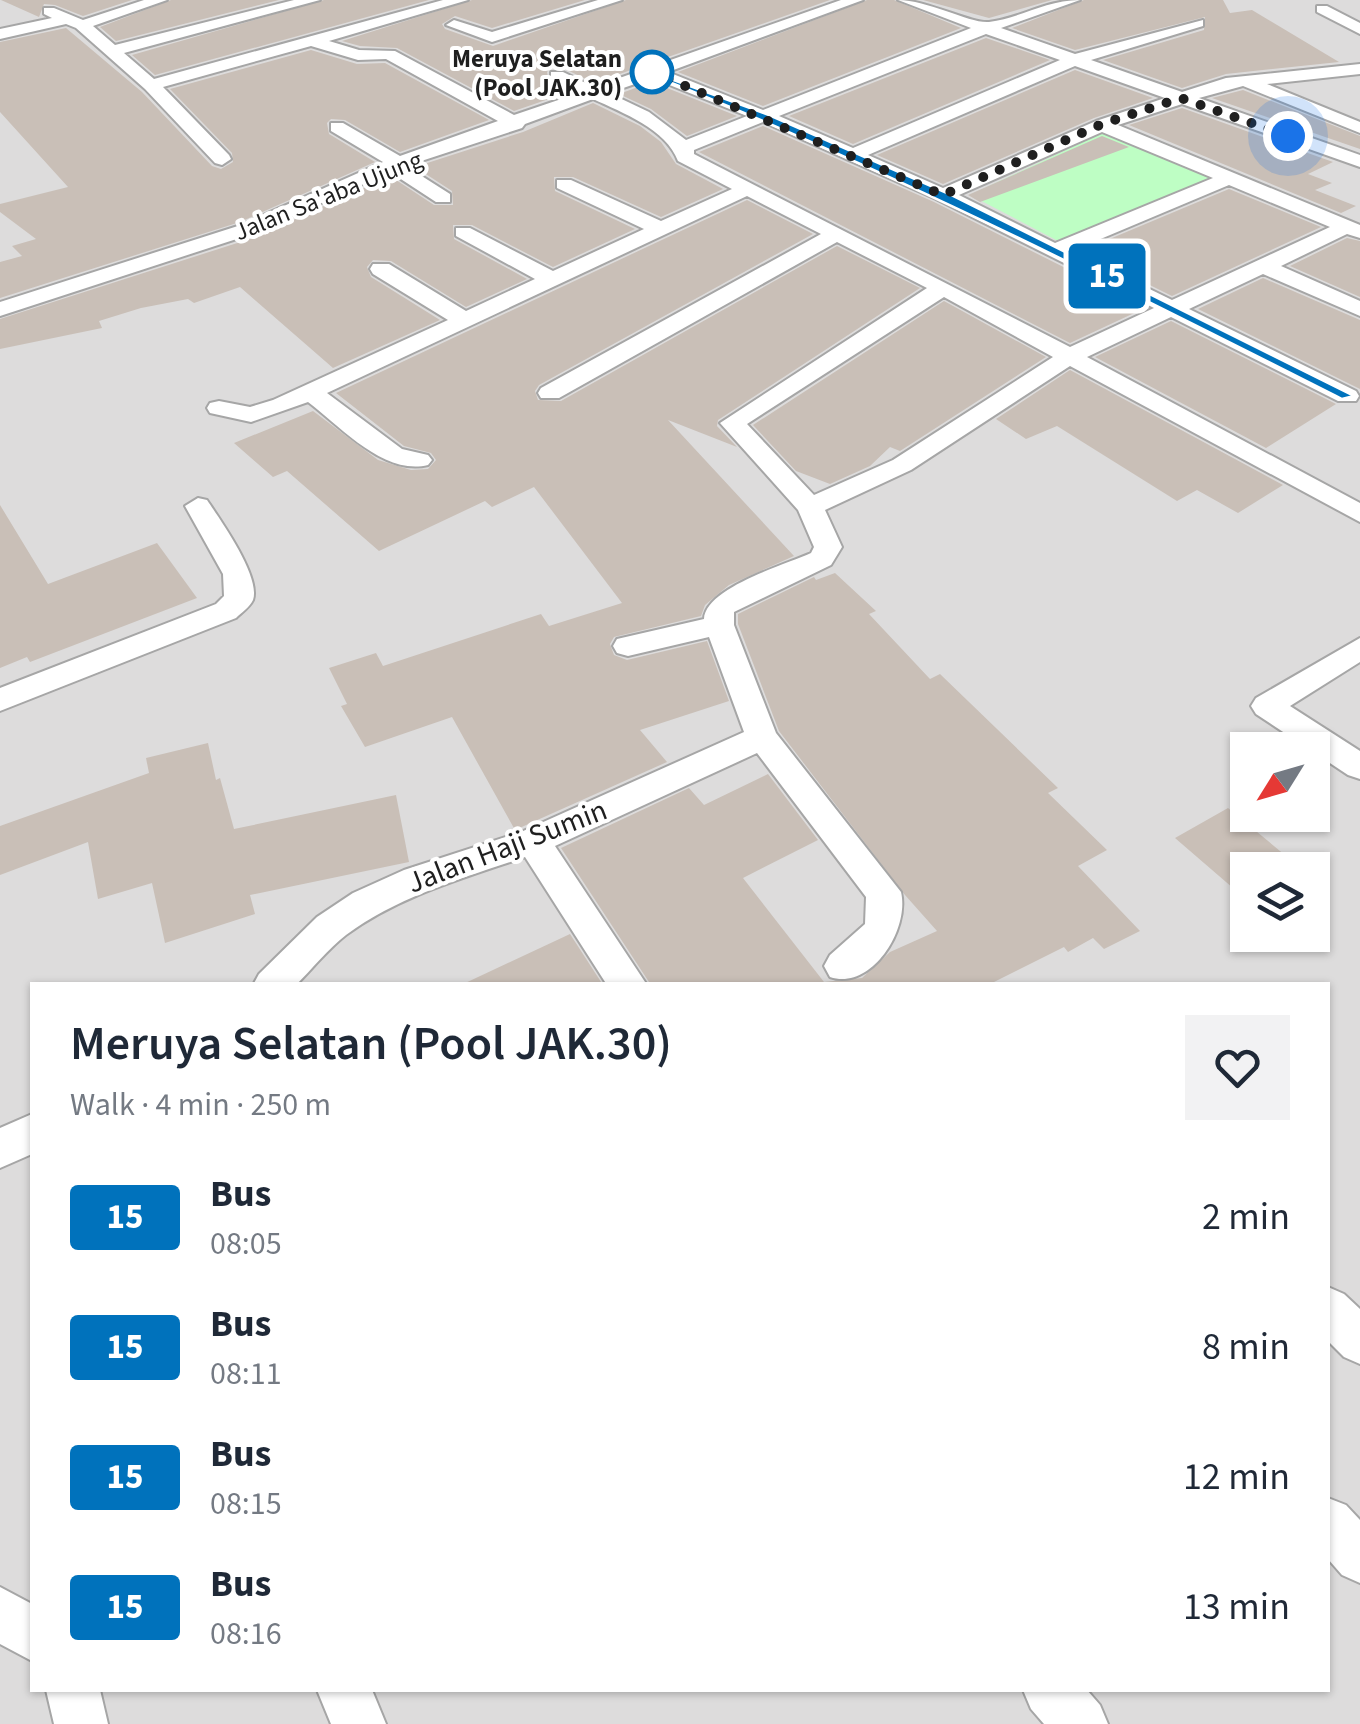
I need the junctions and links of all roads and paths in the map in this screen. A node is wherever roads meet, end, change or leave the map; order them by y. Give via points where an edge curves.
1 (159, 0) edge
2 (312, 0) edge
3 (460, 0) edge
4 (578, 0) edge
5 (614, 0) edge
6 (855, 0) edge
7 (906, 0) edge
8 (1072, 0) edge
9 (595, 6) junction
10 (1322, 10) dead end
11 (49, 11) dead end
12 (74, 22) junction
13 (1198, 23) dead end
14 (454, 25) dead end
15 (989, 27) junction
16 (1360, 28) edge
17 (0, 34) edge
18 (171, 36) junction
19 (315, 42) junction
20 (112, 51) junction
21 (1074, 60) junction
22 (226, 66) junction
23 (1360, 69) edge
24 (652, 72) junction
25 (557, 76) dead end
26 (1244, 80) junction
27 (151, 85) junction
28 (597, 93) junction
29 (1181, 98) junction
30 (766, 117) junction
31 (516, 124) junction
32 (1102, 124) junction
33 (337, 126) dead end
34 (1360, 128) edge
35 (684, 147) junction
36 (854, 154) junction
37 (222, 159) dead end
38 (1360, 161) edge
39 (395, 164) junction
40 (1229, 178) junction
41 (564, 184) dead end
42 (747, 189) junction
43 (943, 195) junction
44 (443, 198) dead end
45 (661, 229) junction
46 (1353, 230) edge
47 (463, 232) dead end
48 (836, 234) junction
49 (1056, 250) junction
50 (1264, 266) junction
51 (381, 269) dead end
52 (552, 280) junction
53 (942, 288) junction
54 (0, 309) edge
55 (1174, 309) junction
56 (1360, 309) edge
57 (464, 320) junction
58 (1068, 357) junction
59 (308, 391) junction
60 (550, 393) dead end
61 (1347, 396) dead end
62 (219, 408) dead end
63 (419, 460) dead end
64 (198, 506) dead end
65 (810, 507) junction
66 (1360, 514) edge
67 (718, 626) junction
68 (628, 646) dead end
69 (1360, 648) edge
70 (0, 700) edge
71 (762, 737) junction
72 (1360, 767) edge
73 (533, 841) junction
74 (843, 966) dead end
75 (275, 982) edge
76 (626, 982) edge
77 (30, 1134) edge
78 (0, 1149) edge
79 (1330, 1312) edge
80 (1360, 1342) edge
81 (1330, 1525) edge
82 (1360, 1557) edge
83 (0, 1613) edge
84 (30, 1635) edge
85 (73, 1692) edge
86 (1052, 1692) edge
87 (81, 1724) edge
88 (1082, 1724) edge

1 - 12 street
2 - 18 street
3 - 19 street
4 - 9 street
5 - 9 street
6 - 24 street, Jalan Sa'aba Ujung
7 - 15 street
8 - 15 street
9 - 14 street via 492,37
10 - 16 street
11 - 12 street
12 - 17 street
12 - 20 street
13 - 21 street
15 - 21 street
15 - 30 street
18 - 20 street
18 - 22 street
19 - 22 street
19 - 31 street via 358,55 388,54
20 - 27 street
21 - 29 street
21 - 36 street
22 - 27 street
23 - 26 street
24 - 28 street, Jalan Sa'aba Ujung
24 - 30 street
25 - 28 street
26 - 29 street
26 - 34 street
27 - 37 street
28 - 31 street, Jalan Sa'aba Ujung
28 - 35 street
29 - 32 street
29 - 38 street
30 - 35 street
30 - 36 street
31 - 39 street, Jalan Sa'aba Ujung
32 - 40 street
32 - 43 street
33 - 39 street
35 - 42 street via 685,157
36 - 43 street
39 - 44 street
39 - 54 street, Jalan Sa'aba Ujung via 248,229
40 - 46 street
40 - 49 street
41 - 45 street
42 - 45 street
42 - 48 street
43 - 49 street
45 - 52 street
46 - 50 street
47 - 52 street
48 - 53 street
48 - 60 street
49 - 55 street
50 - 55 street
50 - 56 street
51 - 57 street
52 - 57 street
53 - 58 street
53 - 65 street via 732,423
55 - 58 street
55 - 61 street
57 - 59 street
58 - 65 street via 902,466
58 - 66 street
59 - 62 street via 263,413
59 - 63 street via 394,455
64 - 70 street via 237,574 239,599 226,611
65 - 67 street via 826,553 732,598 719,609
67 - 68 street
67 - 71 street
69 - 72 street via 1267,706
71 - 73 street, Jalan Haji Sumin
71 - 74 street via 883,892 888,920 882,932
73 - 75 street, Jalan Haji Sumin via 366,903 330,926
73 - 76 street
77 - 78 street
79 - 80 street
81 - 82 street
83 - 84 street
85 - 87 street
86 - 88 street

